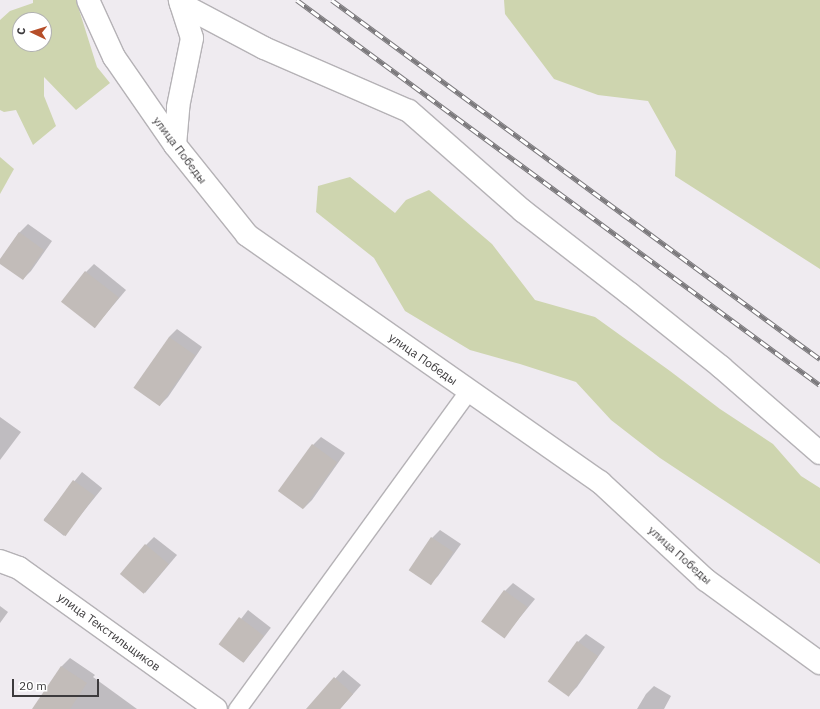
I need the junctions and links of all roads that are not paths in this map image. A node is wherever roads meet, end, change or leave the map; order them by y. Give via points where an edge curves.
1 (88, 0) edge
2 (180, 2) edge
3 (175, 145) junction
4 (468, 391) junction
5 (820, 453) edge
6 (0, 561) edge
7 (820, 663) edge
8 (216, 709) edge
9 (237, 709) edge

1 - 3 street, улица Победы via 114,57
2 - 3 street via 192,38 178,107
2 - 5 street via 264,48 409,111 523,211 721,367
3 - 4 street, улица Победы via 247,235
4 - 7 street, улица Победы via 600,482 706,580
4 - 9 lane
6 - 8 street, улица Текстильщиков via 19,568

